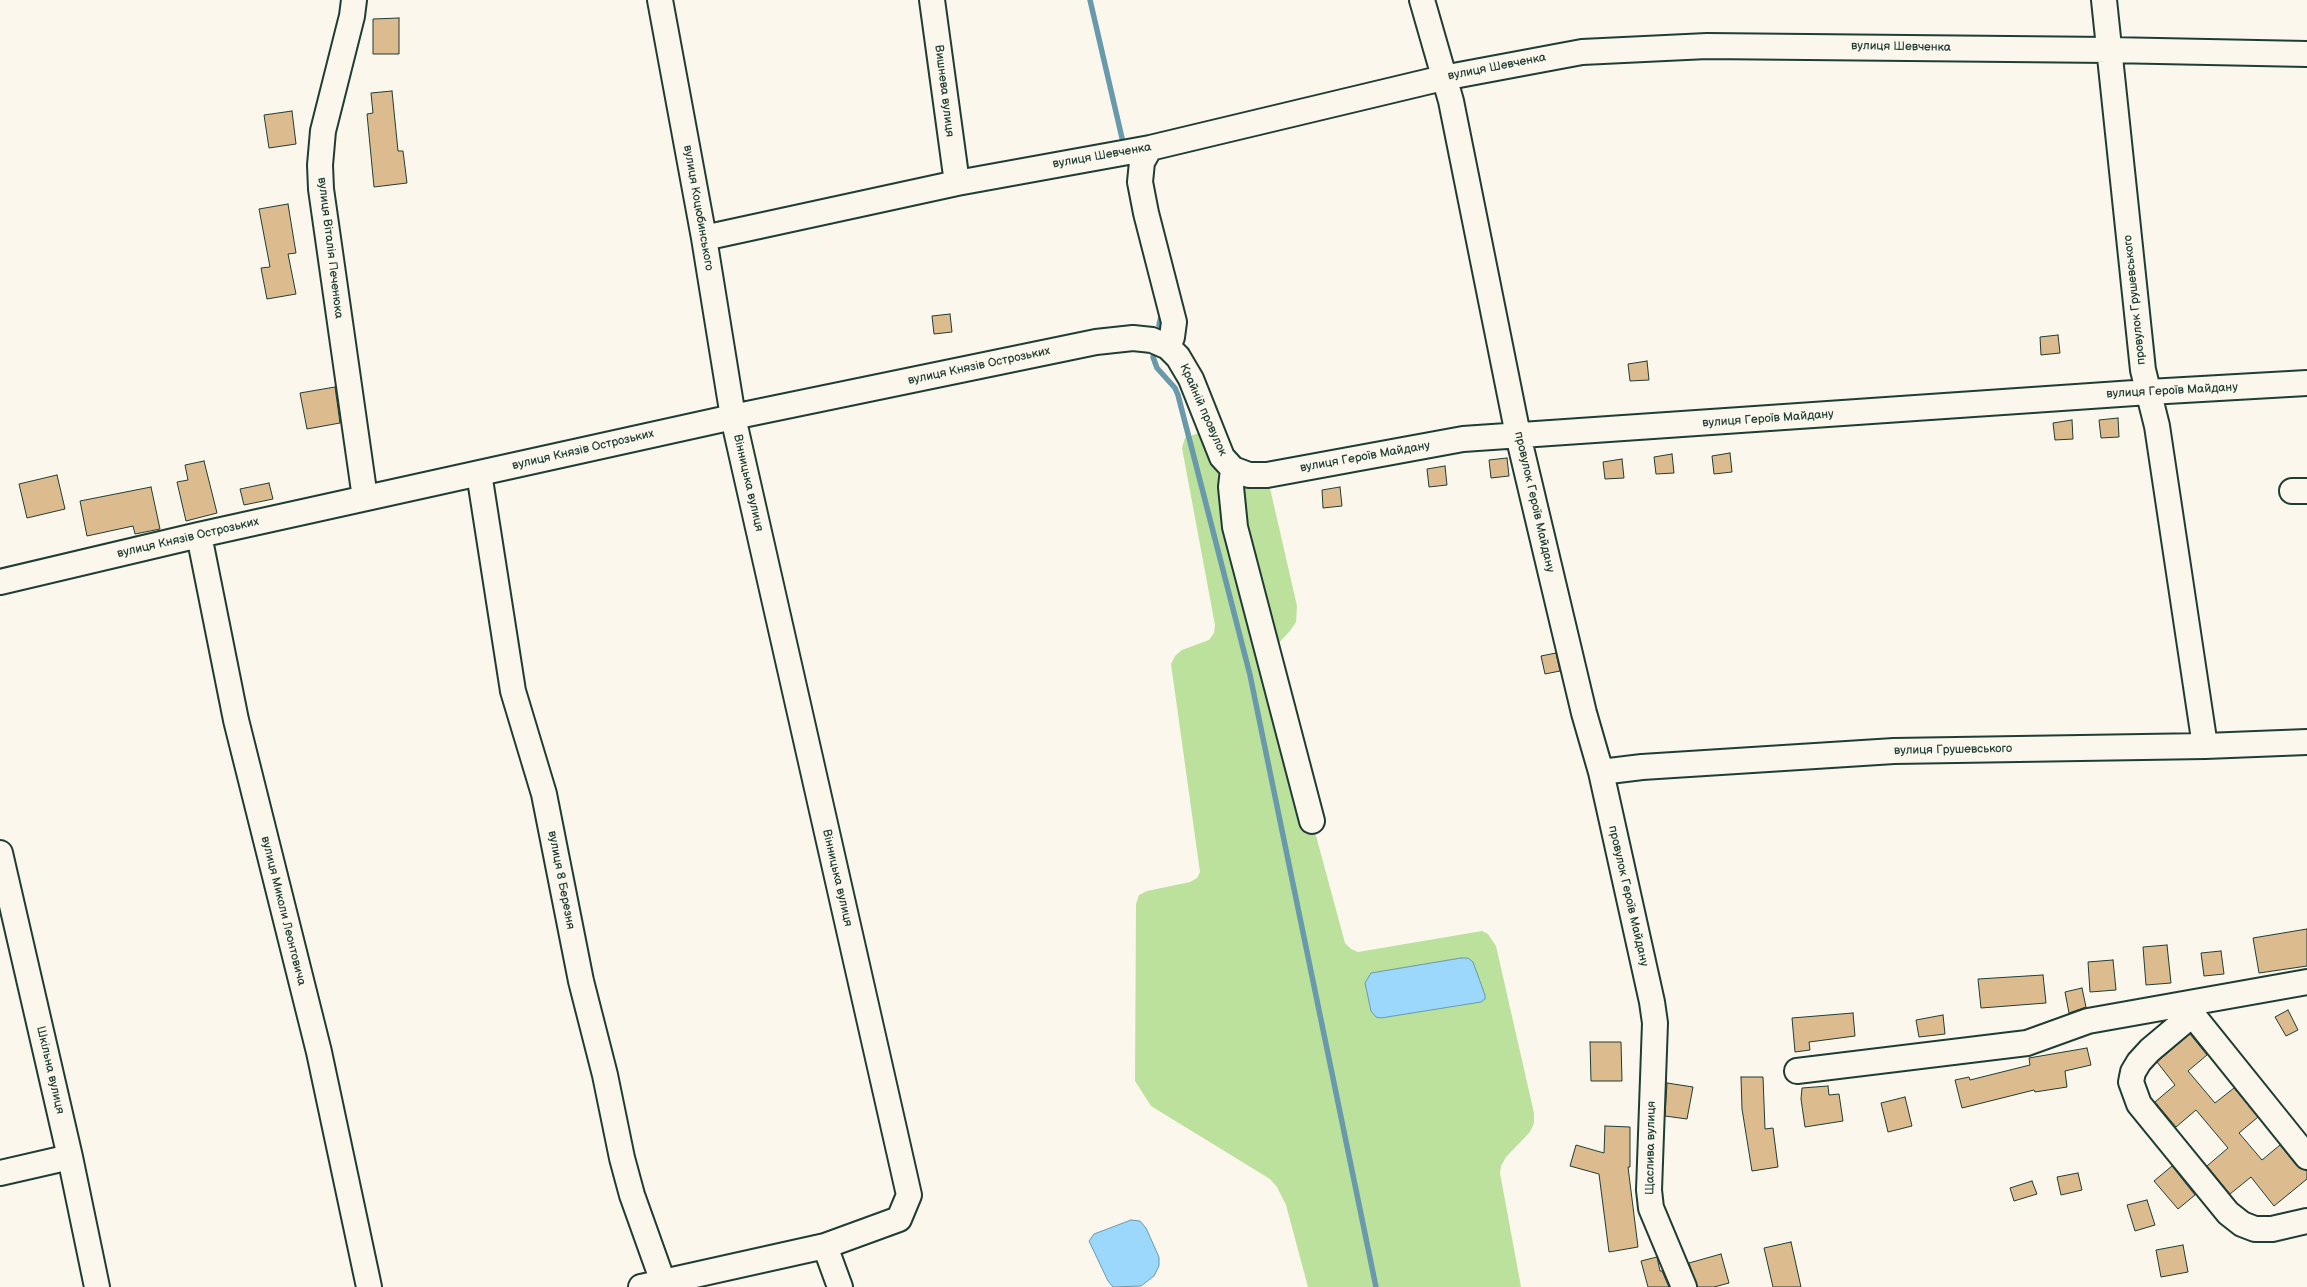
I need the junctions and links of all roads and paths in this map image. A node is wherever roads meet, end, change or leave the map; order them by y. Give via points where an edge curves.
1 (354, 0) edge
2 (660, 0) edge
3 (932, 0) edge
4 (1422, 0) edge
5 (2104, 0) edge
6 (2109, 50) junction
7 (2307, 54) edge
8 (1443, 78) junction
9 (1150, 148) junction
10 (957, 183) junction
11 (704, 238) junction
12 (1168, 347) junction
13 (2307, 383) edge
14 (2149, 392) junction
15 (733, 417) junction
16 (1518, 435) junction
17 (1233, 468) junction
18 (479, 473) junction
19 (365, 498) junction
20 (199, 534) junction
21 (0, 582) edge
22 (2307, 742) edge
23 (2205, 746) junction
24 (1600, 772) junction
25 (1312, 821) dead end
26 (0, 853) edge
27 (2307, 982) edge
28 (1652, 1002) joint
29 (1797, 1071) dead end
30 (70, 1157) junction
31 (2307, 1157) edge
32 (0, 1172) edge
33 (2307, 1221) edge
34 (825, 1246) junction
35 (652, 1284) edge
36 (97, 1287) edge
37 (369, 1287) edge
38 (840, 1287) edge
39 (1684, 1287) edge

1 - 19 street, вулиця Віталія Печенюка via 323,131 320,165
2 - 11 street, вулиця Коцюбинського
3 - 10 street, Вишнева вулиця
4 - 8 street, провулок Героїв Майдану
5 - 6 street, провулок Грушевського
6 - 7 street, вулиця Шевченка
6 - 8 street, вулиця Шевченка via 1642,48 1582,52
6 - 14 street, провулок Грушевського via 2143,370
8 - 9 street, вулиця Шевченка
8 - 16 street, провулок Героїв Майдану via 1451,101
9 - 10 street, вулиця Шевченка
9 - 12 street via 1142,162 1140,182 1174,322
10 - 11 street, вулиця Шевченка
11 - 15 street, вулиця Коцюбинського
12 - 15 street, вулиця Князів Острозьких via 1144,338 1109,340
12 - 17 street, Крайній провулок via 1186,367 1213,439
13 - 14 street, вулиця Героїв Майдану
14 - 16 street, вулиця Героїв Майдану
14 - 23 street, провулок Грушевського via 2157,426
15 - 18 street, вулиця Князів Острозьких
15 - 34 street, Вінницька вулиця via 909,1195 899,1219
16 - 17 street, вулиця Героїв Майдану via 1463,440 1267,475 1249,475
16 - 24 street, провулок Героїв Майдану
17 - 25 street, Крайній провулок via 1231,488 1235,527
18 - 19 street, вулиця Князів Острозьких
18 - 35 street, вулиця 8 Березня via 513,692 544,794 581,981
19 - 20 street, вулиця Князів Острозьких
20 - 21 street, вулиця Князів Острозьких
20 - 37 street, вулиця Миколи Леонтовича via 236,720 319,1052
22 - 23 street, вулиця Грушевського
23 - 24 street, вулиця Грушевського via 1894,751
24 - 28 street, провулок Героїв Майдану
26 - 30 street, Шкільна вулиця
27 - 29 street via 2088,1021 2027,1043
28 - 39 street, Щаслива вулиця via 1655,1023 1650,1199
30 - 32 street
30 - 36 street, Шкільна вулиця
31 - 33 street via 2192,1017 2150,1050 2133,1072 2132,1082 2139,1104 2228,1213 2255,1229
34 - 35 street, Вінницька вулиця
34 - 38 street

